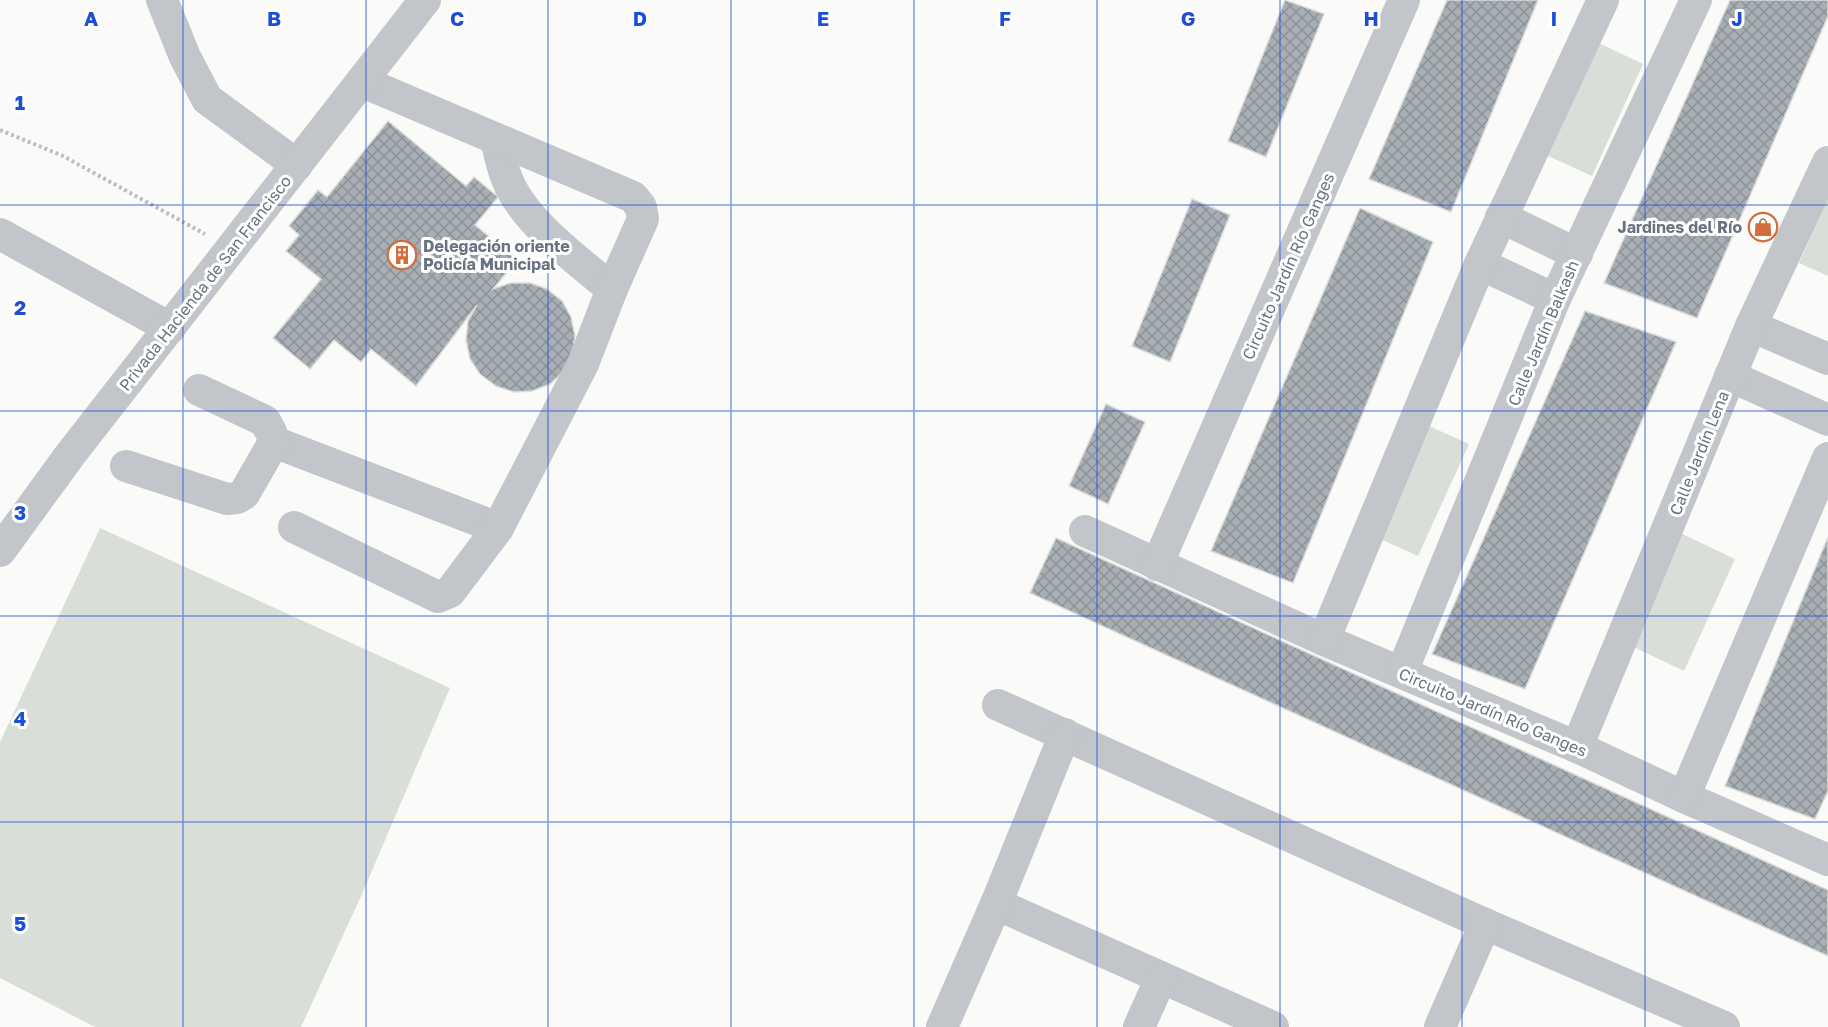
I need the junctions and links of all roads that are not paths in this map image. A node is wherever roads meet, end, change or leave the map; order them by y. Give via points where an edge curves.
1 (162, 0) edge
2 (1404, 0) edge
3 (1604, 0) edge
4 (1696, 0) edge
5 (410, 6) edge
6 (363, 82) junction
7 (496, 139) junction
8 (1828, 162) edge
9 (297, 165) junction
10 (1501, 218) junction
11 (0, 234) edge
12 (1577, 254) junction
13 (1480, 264) junction
14 (612, 289) junction
15 (1555, 299) junction
16 (1751, 326) junction
17 (170, 328) junction
18 (1828, 359) edge
19 (1730, 376) junction
20 (199, 390) dead end
21 (1828, 420) edge
22 (274, 442) junction
23 (1828, 458) edge
24 (126, 466) dead end
25 (294, 527) dead end
26 (498, 528) junction
27 (1085, 531) dead end
28 (0, 551) edge
29 (1157, 565) junction
30 (1324, 640) junction
31 (1402, 672) junction
32 (998, 705) dead end
33 (1065, 734) junction
34 (1577, 747) junction
35 (1684, 797) junction
36 (1828, 860) edge
37 (996, 904) junction
38 (1485, 924) junction
39 (1161, 978) junction
40 (1238, 1019) edge
41 (942, 1027) edge
42 (1139, 1027) edge
43 (1273, 1027) edge
44 (1440, 1027) edge
45 (1724, 1027) edge

1 - 9 street via 207,99
2 - 29 street, Circuito Jardín Río Ganges
3 - 10 street
4 - 12 street, Calle Jardín Balkash
5 - 6 street, Privada Hacienda de San Francisco
6 - 7 street
6 - 9 street, Privada Hacienda de San Francisco
7 - 14 street via 507,181 520,203 553,240
7 - 14 street via 633,197 643,219
8 - 16 street, Calle Jardín Lena
9 - 17 street, Privada Hacienda de San Francisco
10 - 12 street
10 - 13 street
11 - 17 street
12 - 15 street, Calle Jardín Balkash
13 - 15 street
13 - 30 street
14 - 26 street via 583,364
15 - 31 street, Calle Jardín Balkash
16 - 18 street
16 - 19 street, Calle Jardín Lena
17 - 28 street, Privada Hacienda de San Francisco
19 - 21 street
19 - 34 street, Calle Jardín Lena
20 - 22 street via 265,421
22 - 24 street via 244,494 237,498 227,499
22 - 26 street
23 - 35 street
25 - 26 street via 438,597 450,592
27 - 29 street, Circuito Jardín Río Ganges
29 - 30 street, Circuito Jardín Río Ganges
30 - 31 street, Circuito Jardín Río Ganges
31 - 34 street, Circuito Jardín Río Ganges
32 - 33 street
33 - 37 street
33 - 38 street
34 - 35 street, Circuito Jardín Río Ganges
35 - 36 street, Circuito Jardín Río Ganges
37 - 39 street
37 - 41 street
38 - 44 street
38 - 45 street
39 - 40 street
39 - 42 street
40 - 43 street

